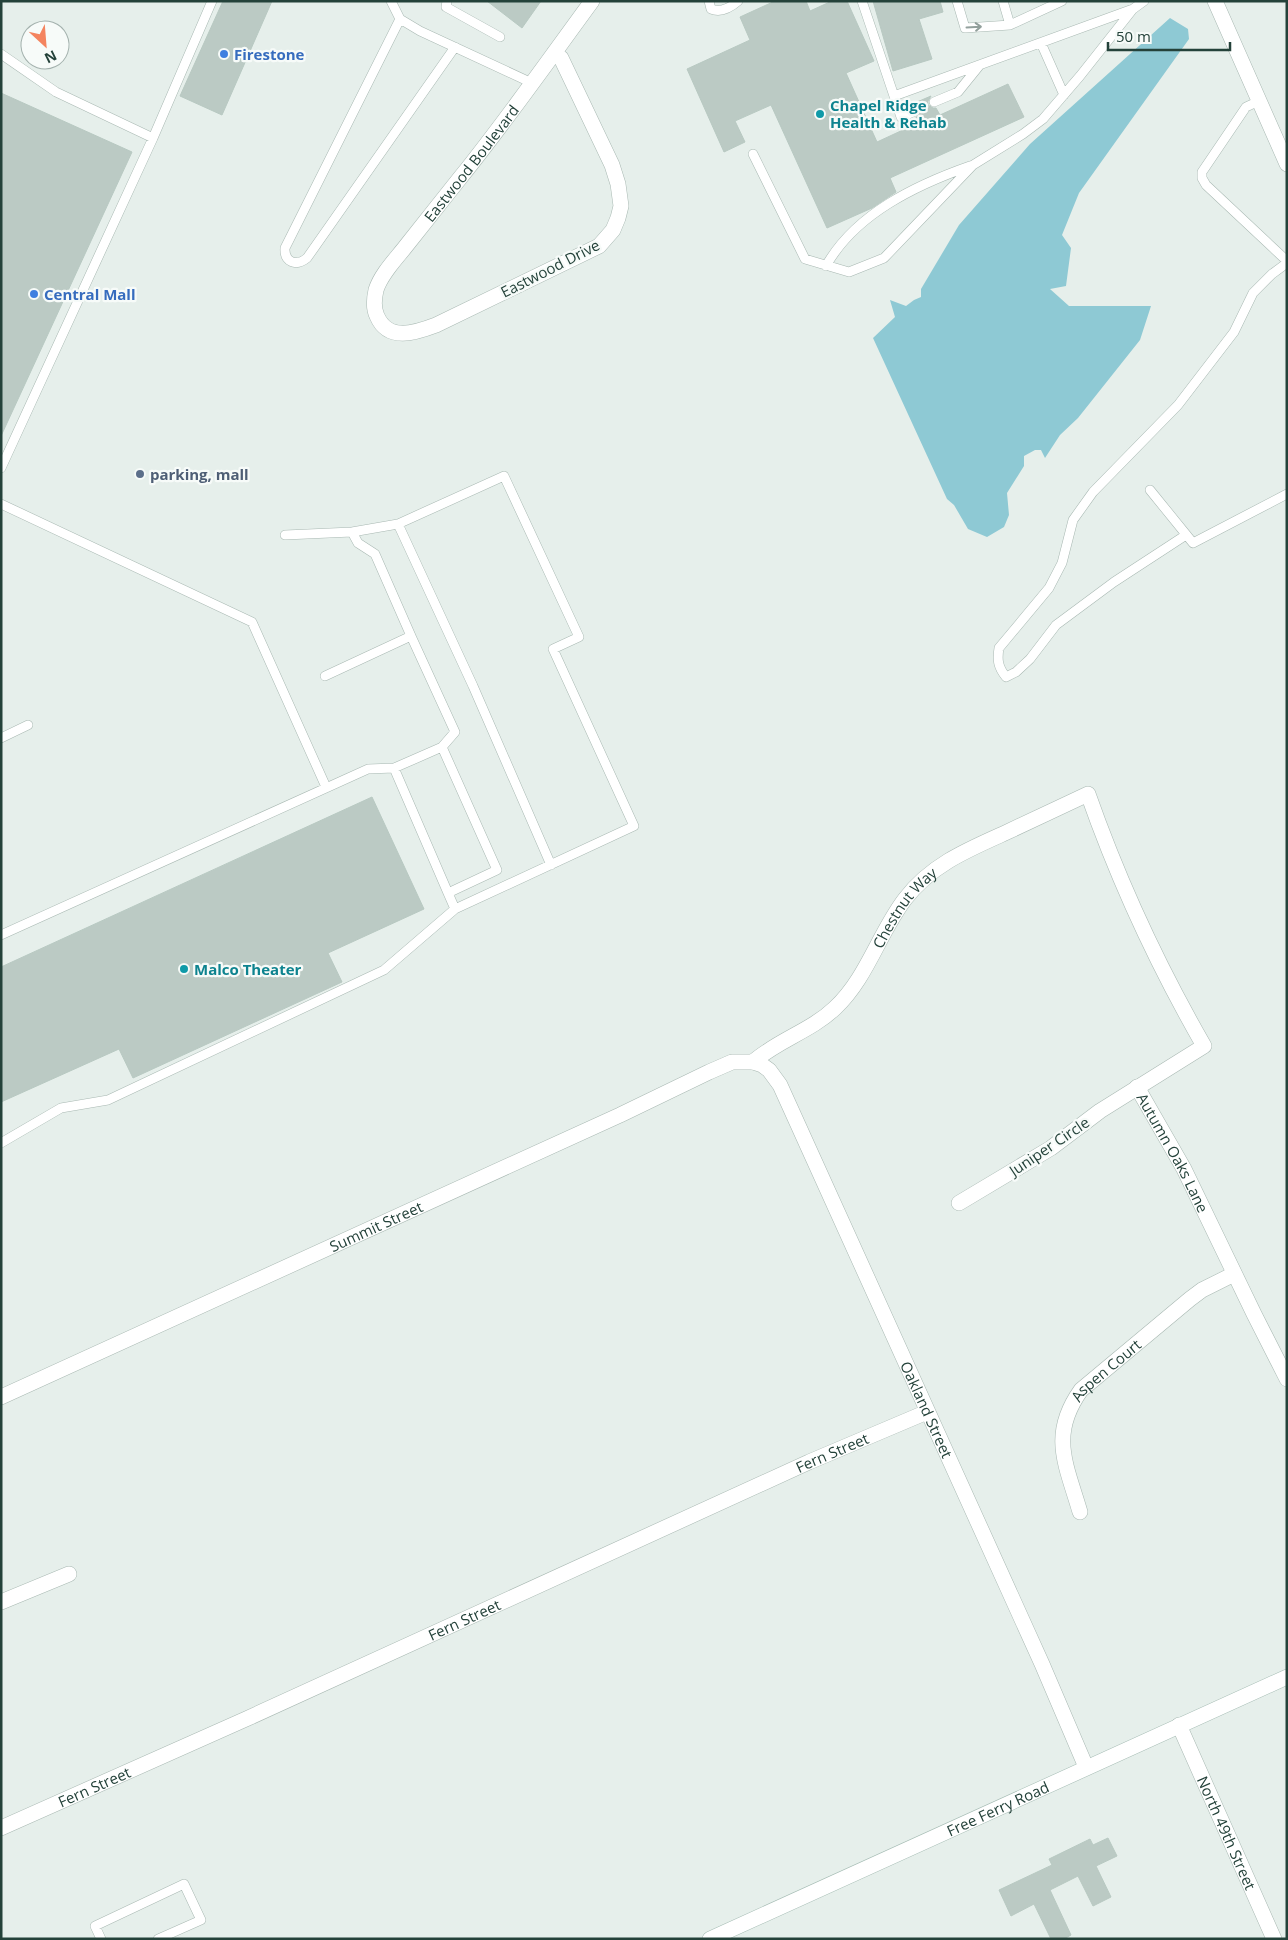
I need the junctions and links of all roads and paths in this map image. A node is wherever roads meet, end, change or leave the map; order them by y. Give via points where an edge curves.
1 (212, 1) edge
2 (392, 1) edge
3 (447, 1) edge
4 (592, 1) edge
5 (709, 1) edge
6 (738, 1) edge
7 (862, 1) edge
8 (957, 1) edge
9 (1003, 1) edge
10 (1062, 1) edge
11 (1144, 1) edge
12 (1215, 1) edge
13 (1133, 10) junction
14 (400, 19) junction
15 (1010, 25) junction
16 (500, 37) dead end
17 (1041, 43) junction
18 (455, 47) junction
19 (554, 53) junction
20 (1, 54) edge
21 (980, 65) junction
22 (532, 82) junction
23 (1064, 95) junction
24 (894, 96) junction
25 (1259, 101) junction
26 (934, 102) dead end
27 (913, 112) dead end
28 (152, 138) junction
29 (753, 154) dead end
30 (1287, 164) edge
31 (973, 165) junction
32 (1287, 262) edge
33 (826, 266) junction
34 (386, 329) joint
35 (1, 468) edge
36 (1150, 490) dead end
37 (1287, 494) edge
38 (1, 504) edge
39 (398, 524) junction
40 (352, 532) junction
41 (285, 535) dead end
42 (1186, 535) junction
43 (411, 636) junction
44 (325, 676) dead end
45 (28, 726) dead end
46 (1, 738) edge
47 (442, 748) junction
48 (394, 768) junction
49 (326, 787) junction
50 (1088, 794) joint
51 (551, 864) junction
52 (448, 893) junction
53 (455, 909) junction
54 (1, 935) edge
55 (753, 1062) junction
56 (1137, 1086) junction
57 (1, 1143) edge
58 (959, 1203) dead end
59 (1234, 1274) junction
60 (1287, 1379) edge
61 (1, 1397) edge
62 (927, 1412) junction
63 (1080, 1512) dead end
64 (69, 1574) dead end
65 (1, 1602) edge
66 (1287, 1676) edge
67 (1179, 1725) junction
68 (1086, 1767) junction
69 (1, 1828) edge
70 (100, 1939) edge
71 (158, 1939) edge
72 (710, 1939) edge
73 (1274, 1939) edge

1 - 28 lane
2 - 14 lane
3 - 16 lane via 446,7
4 - 19 street, Eastwood Boulevard
5 - 6 lane via 711,9 717,11 730,8
7 - 24 lane
8 -> 15 lane via 965,28
9 - 15 lane
10 - 15 lane
11 - 13 lane
12 - 25 street
13 - 17 lane
13 - 23 lane
14 - 18 lane
14 - 18 lane via 285,248 289,261 302,262 307,258
17 - 21 lane
17 - 23 lane
18 - 22 lane
19 - 22 street, Eastwood Boulevard
19 - 34 street, Eastwood Drive via 561,58 612,165 621,206 613,230 599,246 436,325 403,334
20 - 28 lane via 56,92
21 - 24 lane
21 - 26 lane via 958,92
22 - 34 street, Eastwood Boulevard via 380,282 374,305 379,321
23 - 31 lane via 1043,119
24 - 27 lane via 901,117
25 - 30 street
25 - 32 lane via 1246,108 1202,172 1202,178
28 - 35 lane
29 - 33 lane via 805,259
31 - 33 lane via 938,178 883,207 835,251
31 - 33 lane via 884,258 849,272
32 - 42 lane via 1253,293 1234,332 1178,405 1088,499 1073,520 1062,563 1049,588 999,648 997,660 1000,670 1006,677 1016,672 1056,625
36 - 42 lane
37 - 42 lane via 1193,543
38 - 49 lane via 252,622
39 - 40 lane
39 - 51 lane
39 - 51 lane via 504,476 580,637 553,649 634,826
40 - 41 lane
40 - 43 lane via 358,543 375,554
43 - 44 lane
43 - 47 lane via 455,732
45 - 46 lane
47 - 48 lane
47 - 52 lane via 497,870
48 - 49 lane via 368,769
48 - 52 lane
49 - 54 lane
50 - 55 street, Chestnut Way via 954,856 932,870 904,900 852,988 836,1007 818,1023 766,1051
50 - 56 street, Autumn Oaks Lane via 1112,860 1148,941 1204,1046
51 - 53 lane
52 - 53 lane
53 - 57 lane via 384,970 108,1100 61,1108
55 - 61 street, Summit Street via 732,1062 708,1072
55 - 62 street, Oakland Street via 769,1070 780,1085
56 - 58 street, Juniper Circle via 1051,1148
56 - 59 street, Autumn Oaks Lane via 1184,1169
59 - 60 street, Autumn Oaks Lane
59 - 63 street, Aspen Court via 1190,1299 1081,1390 1071,1405 1064,1421 1062,1439
62 - 68 street, Oakland Street
62 - 69 street, Fern Street via 809,1462
64 - 65 street
66 - 67 street, Free Ferry Road
67 - 68 street, Free Ferry Road
67 - 73 street, North 49th Street
68 - 72 street, Free Ferry Road
70 - 71 lane via 95,1926 184,1884 201,1920

